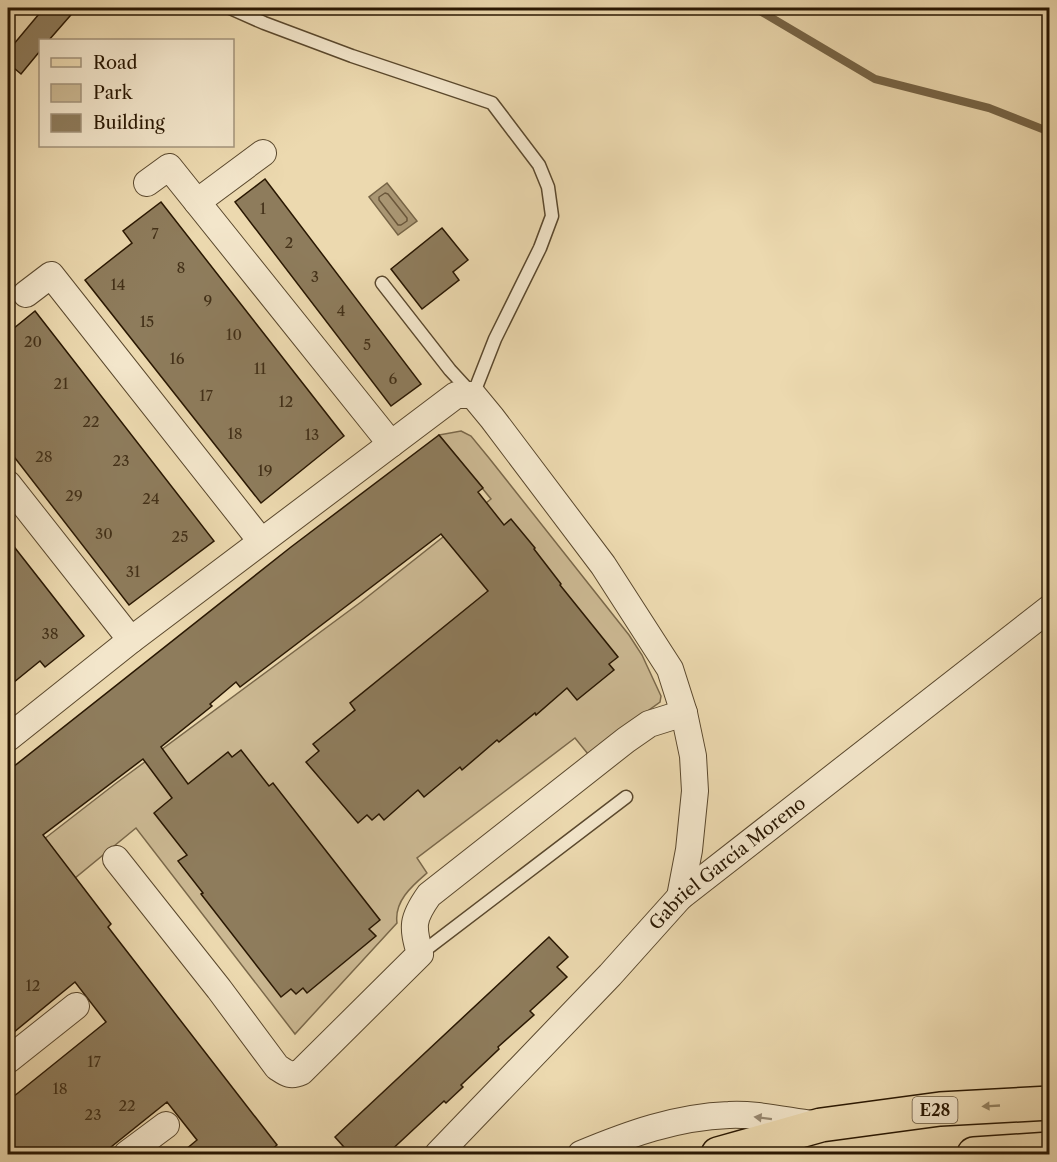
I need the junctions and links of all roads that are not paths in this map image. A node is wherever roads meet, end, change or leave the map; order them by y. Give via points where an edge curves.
1 (230, 8) edge
2 (263, 153) dead end
3 (147, 183) dead end
4 (197, 202) junction
5 (382, 283) dead end
6 (26, 294) dead end
7 (473, 395) junction
8 (391, 444) junction
9 (8, 484) edge
10 (261, 541) junction
11 (1050, 608) edge
12 (131, 640) junction
13 (684, 713) junction
14 (8, 738) edge
15 (626, 797) dead end
16 (116, 859) dead end
17 (680, 897) junction
18 (420, 954) junction
19 (76, 1006) dead end
20 (8, 1060) edge
21 (1050, 1103) edge
22 (166, 1125) dead end
23 (821, 1125) junction
24 (1050, 1149) edge
25 (128, 1155) edge
26 (438, 1155) edge
27 (581, 1155) edge
28 (718, 1155) edge
29 (974, 1155) edge

1 - 7 lane via 352,56 492,103 539,165 548,187 552,216
2 - 4 street
3 - 4 street via 169,167
4 - 8 street
5 - 7 lane
6 - 10 street via 51,275
7 - 8 street via 456,395
7 - 13 street via 603,565 670,669
8 - 10 street
9 - 12 street
10 - 12 street
11 - 17 street, Gabriel García Moreno
12 - 14 street
13 - 17 street via 695,791
13 - 18 street via 649,724 626,740 429,895 416,913 413,932
15 - 18 lane
16 - 18 street via 277,1067 288,1075 301,1072
17 - 26 street, Gabriel García Moreno
19 - 20 street
21 -> 23 main road, E28 via 940,1109
22 - 25 street
23 -> 27 street via 730,1114 679,1120 627,1135
23 - 28 main road, E28
24 - 29 main road

